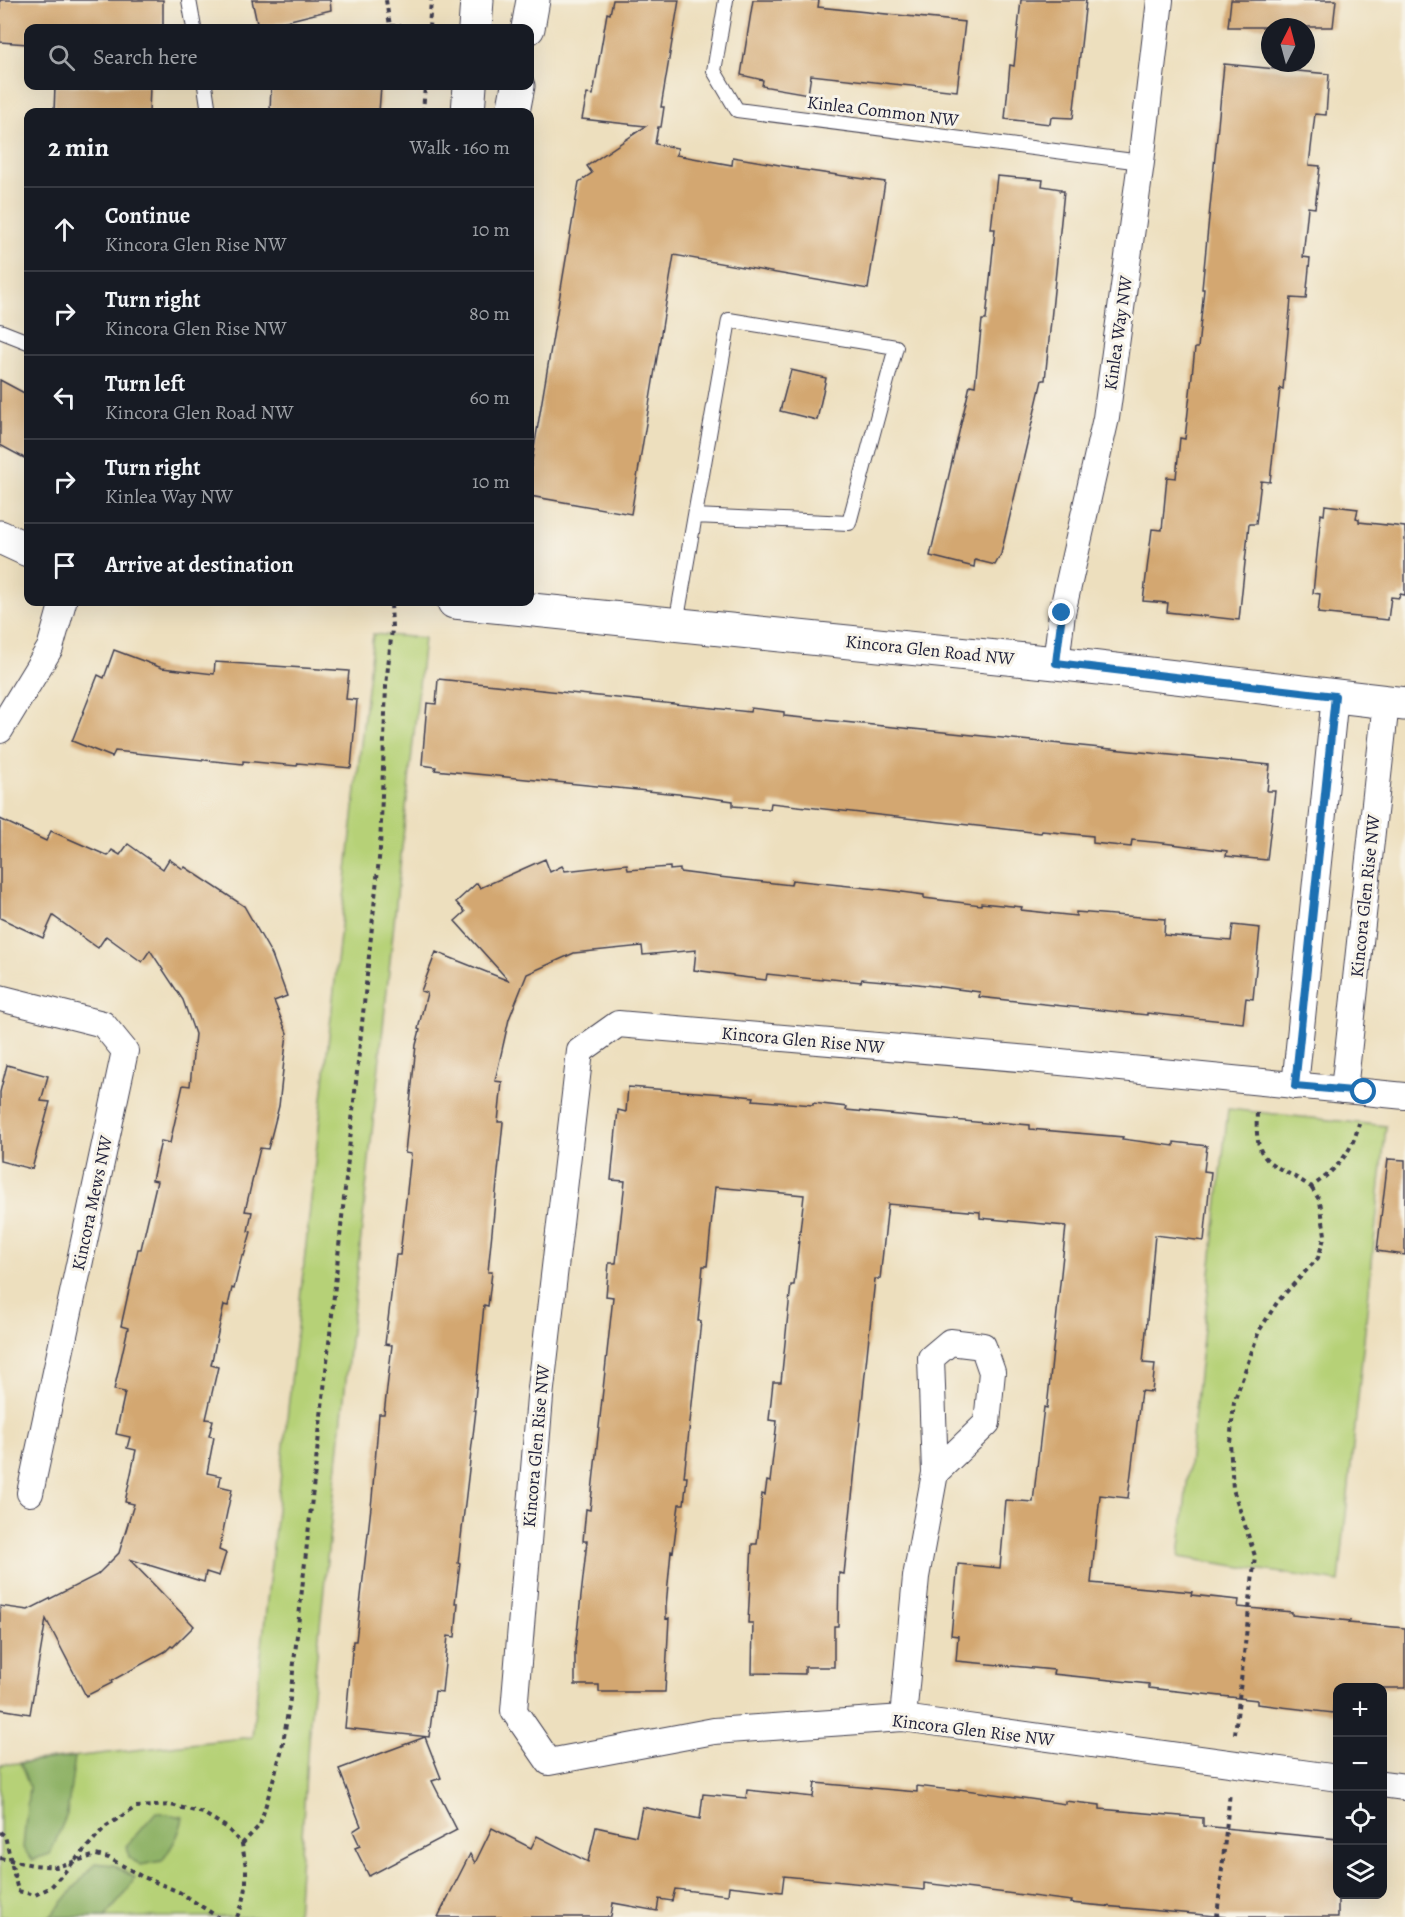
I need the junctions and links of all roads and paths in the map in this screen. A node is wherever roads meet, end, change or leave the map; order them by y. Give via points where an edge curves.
1 (189, 0) edge
2 (386, 0) edge
3 (431, 0) edge
4 (477, 0) edge
5 (533, 0) edge
6 (726, 0) edge
7 (1160, 0) edge
8 (193, 24) edge
9 (390, 24) edge
10 (429, 24) edge
11 (475, 24) edge
12 (529, 24) edge
13 (206, 90) edge
14 (425, 90) edge
15 (470, 90) edge
16 (517, 90) edge
17 (208, 108) edge
18 (423, 108) edge
19 (468, 108) edge
20 (514, 108) edge
21 (1141, 162) junction
22 (0, 331) edge
23 (24, 340) edge
24 (695, 516) junction
25 (0, 537) edge
26 (24, 548) edge
27 (62, 606) edge
28 (391, 606) edge
29 (494, 606) edge
30 (676, 624) junction
31 (1056, 663) junction
32 (1335, 696) junction
33 (1396, 703) edge
34 (0, 730) edge
35 (0, 998) edge
36 (1295, 1086) junction
37 (1344, 1090) junction
38 (1405, 1096) edge
39 (1257, 1113) dead end
40 (1359, 1123) dead end
41 (1311, 1187) junction
42 (935, 1473) junction
43 (30, 1493) dead end
44 (903, 1718) junction
45 (1235, 1738) dead end
46 (1333, 1777) edge
47 (1387, 1784) edge
48 (1405, 1786) edge
49 (1230, 1787) dead end
50 (0, 1832) edge
51 (242, 1844) junction
52 (0, 1858) edge
53 (10, 1861) junction
54 (75, 1861) junction
55 (218, 1917) edge
56 (237, 1917) edge
57 (1217, 1917) edge

1 - 8 lane
2 - 9 path
3 - 10 path
4 - 11 street
5 - 12 street
6 - 21 lane, Kinlea Common NW via 714,71 737,110
7 - 21 street, Kinlea Way NW
13 - 17 lane
14 - 18 path
15 - 19 street
16 - 20 street
21 - 31 street, Kinlea Way NW via 1106,418 1062,613
22 - 23 lane
24 - 24 lane via 729,320 896,347 849,524
24 - 30 lane
25 - 26 street
27 - 34 street via 50,648
28 - 51 path via 380,849 290,1699 282,1749 260,1825
29 - 30 street, Kincora Glen Road NW
30 - 31 street, Kincora Glen Road NW
31 - 32 street, Kincora Glen Road NW
32 - 33 street, Kincora Glen Road NW
32 - 36 street
33 - 37 street, Kincora Glen Rise NW
35 - 43 street, Kincora Mews NW via 103,1024 125,1052
36 - 37 street, Kincora Glen Rise NW
36 - 44 street, Kincora Glen Rise NW via 618,1024 580,1051 540,1397 514,1711 549,1762 714,1731
37 - 38 street, Kincora Glen Rise NW
39 - 41 path via 1256,1129 1263,1157
40 - 41 path via 1344,1159
41 - 45 path via 1320,1201 1325,1235 1318,1258 1278,1301 1259,1331 1234,1402 1230,1443 1233,1489 1255,1556
42 - 42 street via 987,1423 992,1372 983,1346 950,1342 931,1358
42 - 44 street via 916,1577
44 - 46 street, Kincora Glen Rise NW
47 - 48 street
49 - 57 path
50 - 53 path via 5,1836
51 - 54 path via 226,1827 203,1813 171,1805 136,1807 105,1827
51 - 56 path via 246,1888
52 - 53 path
53 - 54 path via 56,1867
53 - 54 path via 18,1891 35,1895 51,1887
54 - 55 path via 96,1855 109,1858 179,1892

